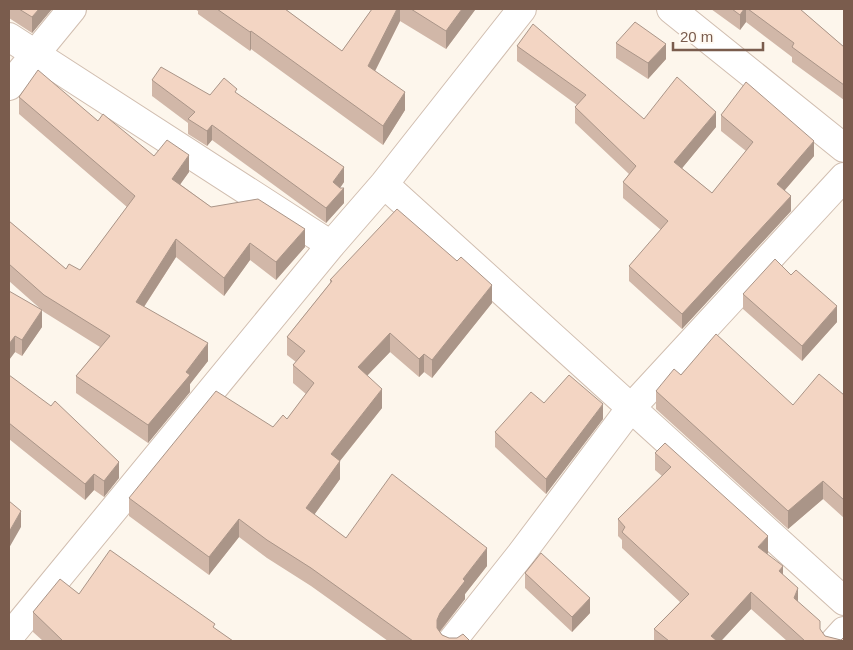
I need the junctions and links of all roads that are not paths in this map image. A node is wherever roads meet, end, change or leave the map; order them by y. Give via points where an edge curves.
1 (72, 9) edge
2 (522, 9) edge
3 (671, 9) edge
4 (9, 36) edge
5 (35, 55) junction
6 (9, 86) edge
7 (844, 148) edge
8 (844, 177) edge
9 (384, 184) junction
10 (331, 244) junction
11 (630, 409) junction
12 (844, 601) edge
13 (844, 631) edge
14 (9, 637) edge
15 (452, 641) edge
16 (835, 641) edge

1 - 5 street
2 - 9 street
3 - 7 street
4 - 5 street
5 - 6 street
5 - 10 street
8 - 11 street
9 - 10 street
9 - 11 street
10 - 14 street
11 - 12 street
11 - 15 street
13 - 16 street

